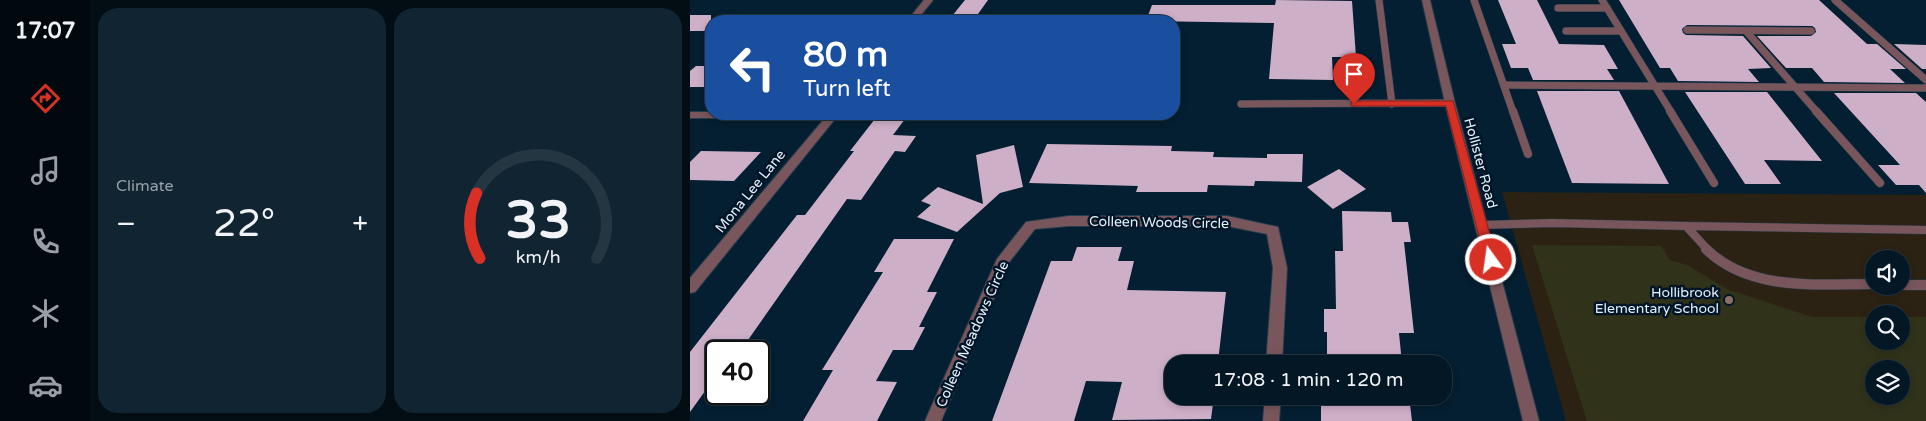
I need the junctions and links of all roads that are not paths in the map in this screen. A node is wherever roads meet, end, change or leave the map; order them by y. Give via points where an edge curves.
1 (929, 0) edge
2 (1379, 0) edge
3 (1426, 0) edge
4 (1474, 0) edge
5 (1602, 0) edge
6 (1835, 0) edge
7 (1558, 8) dead end
8 (1607, 8) junction
9 (916, 15) edge
10 (1687, 30) dead end
11 (1566, 31) dead end
12 (1746, 31) junction
13 (1811, 31) dead end
14 (1621, 32) junction
15 (1926, 80) edge
16 (1653, 84) junction
17 (1504, 85) junction
18 (1795, 86) junction
19 (1926, 88) edge
20 (1241, 104) dead end
21 (1392, 104) junction
22 (1450, 104) junction
23 (690, 115) edge
24 (705, 115) edge
25 (828, 120) edge
26 (1528, 154) dead end
27 (1714, 183) dead end
28 (1880, 183) dead end
29 (1482, 224) junction
30 (1031, 225) joint
31 (1686, 226) junction
32 (1926, 230) edge
33 (1865, 284) edge
34 (1910, 285) edge
35 (1926, 286) edge
36 (690, 288) edge
37 (1275, 355) edge
38 (1272, 405) edge
39 (933, 421) edge
40 (1271, 421) edge
41 (1531, 421) edge

1 - 9 street
2 - 21 lane
3 - 22 street, Hollister Road
4 - 17 lane
5 - 8 lane
6 - 15 lane
7 - 8 lane
8 - 14 lane
10 - 12 lane
11 - 14 lane
12 - 13 lane
12 - 18 lane
14 - 16 lane
16 - 17 lane
16 - 18 lane
16 - 27 lane
17 - 26 lane
18 - 19 lane
18 - 28 lane
20 - 21 lane
21 - 22 lane
22 - 29 street, Hollister Road
23 - 24 street
25 - 36 street, Mona Lee Lane
29 - 31 lane
29 - 41 street, Hollister Road
30 - 37 street, Colleen Woods Circle via 1069,221 1227,221 1273,230 1280,268
30 - 39 street, Colleen Meadows Circle via 1004,259
31 - 32 lane
31 - 33 lane via 1716,258 1744,274 1777,282
34 - 35 lane
38 - 40 street

